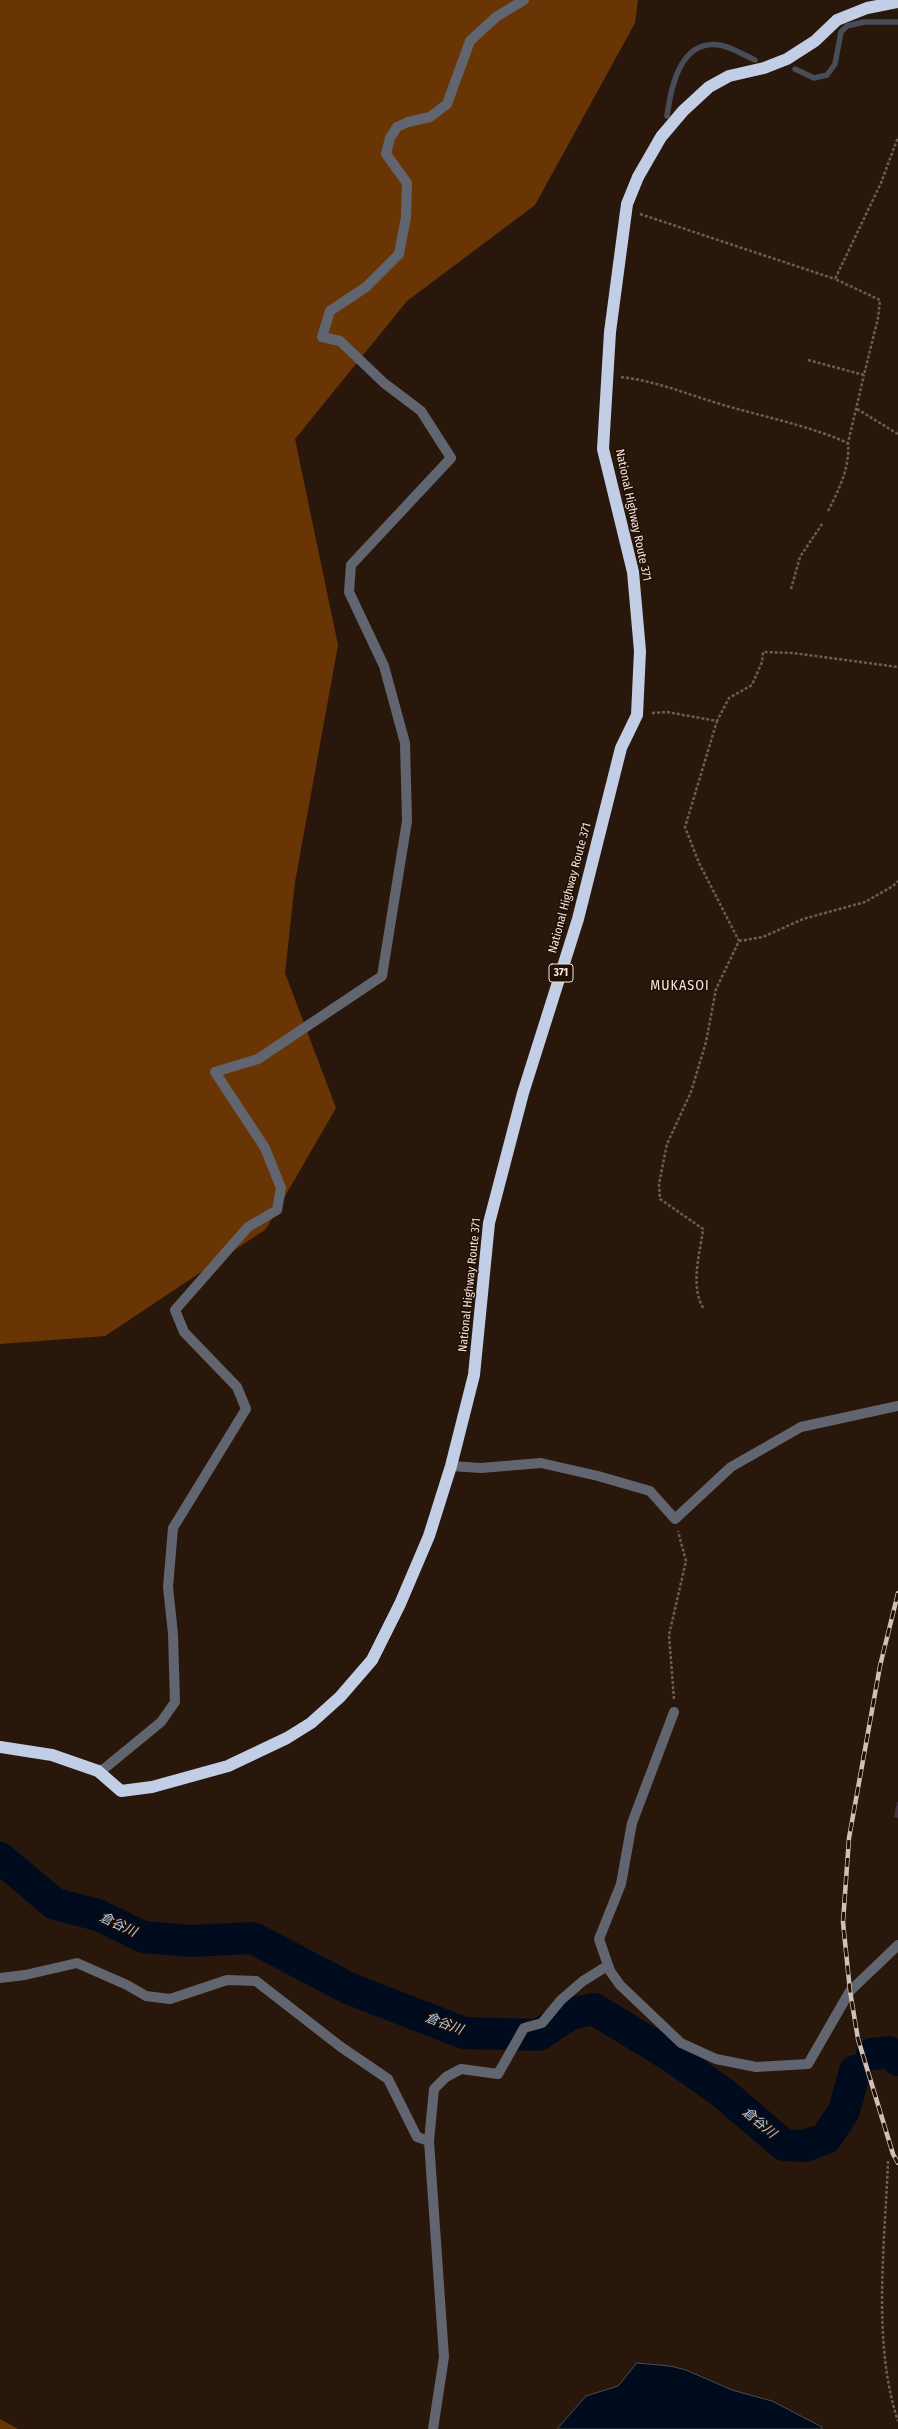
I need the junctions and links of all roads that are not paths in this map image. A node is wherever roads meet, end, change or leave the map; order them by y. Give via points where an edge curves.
1 (524, 0) edge
2 (898, 2) edge
3 (898, 1406) edge
4 (451, 1466) junction
5 (674, 1712) road end
6 (0, 1746) edge
7 (98, 1771) junction
8 (898, 1945) edge
9 (607, 1966) junction
10 (0, 1978) edge
11 (429, 2141) junction
12 (432, 2429) edge

1 - 7 street via 496,17 470,41 446,104 430,117 397,127 390,138 386,154 407,183 406,217 399,254 366,287 330,311 322,337 340,341 384,383 421,411 451,458 351,565 349,592 384,666 405,743 407,822 382,976 258,1059 215,1072 265,1148 281,1188 277,1210 248,1227 175,1310 184,1332 237,1387 246,1409 173,1528 168,1588 173,1634 175,1702 161,1722 121,1756
2 - 4 highway, National Highway Route 371 / 371 via 867,8 837,20 815,41 787,59 764,68 729,76 709,87 683,111 661,137 638,177 627,204 610,325 603,449 633,572 640,651 637,715 621,748 578,919 523,1093 489,1224 474,1375
3 - 4 street via 801,1427 731,1467 675,1519 650,1491 598,1476 541,1463 481,1468
4 - 7 highway, National Highway Route 371 / 371 via 429,1536 400,1604 372,1660 340,1697 310,1723 287,1738 228,1766 152,1787 121,1792
5 - 9 street via 632,1823 620,1884 599,1939
6 - 7 highway, National Highway Route 371 / 371 via 52,1755
8 - 9 street via 850,1991 808,2064 772,2067 756,2068 716,2059 681,2043 620,1985
9 - 11 street via 583,1981 561,2000 542,2023 524,2028 498,2074 461,2070 446,2077 434,2089
10 - 11 street via 77,1963 146,1996 170,1999 227,1980 256,1981 341,2047 388,2079 417,2137
11 - 12 street via 444,2357

